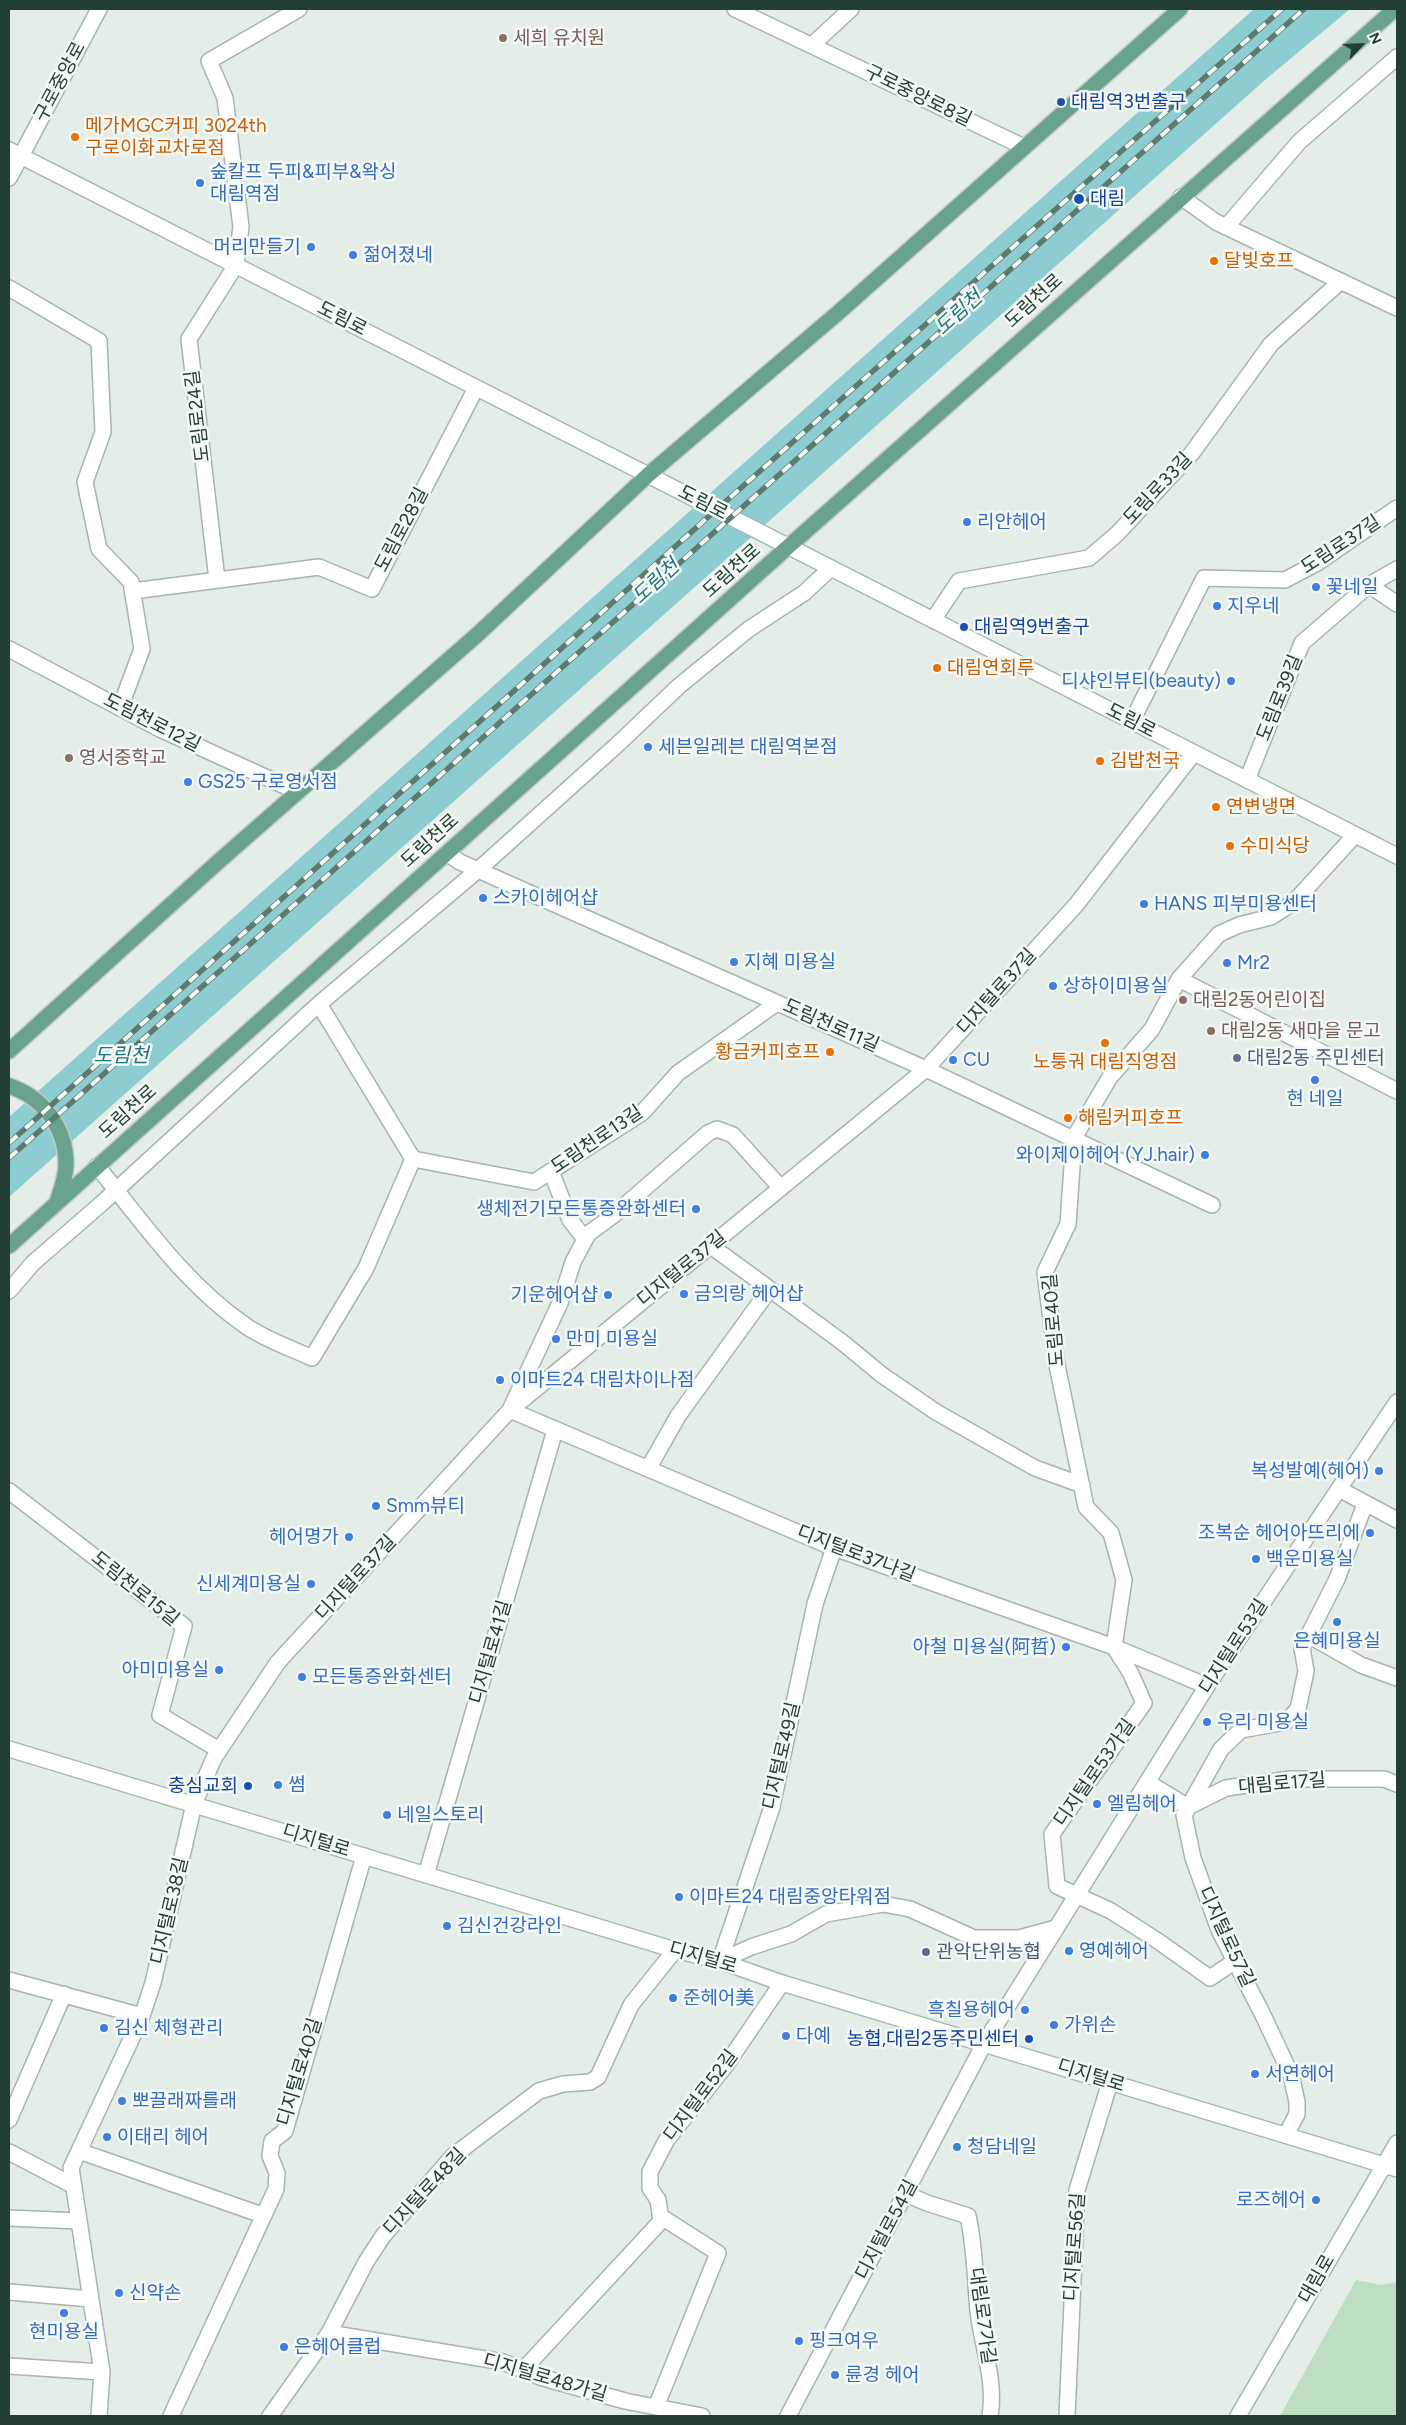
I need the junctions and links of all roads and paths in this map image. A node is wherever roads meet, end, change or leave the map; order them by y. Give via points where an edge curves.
1 (99, 9) edge
2 (299, 9) edge
3 (735, 9) edge
4 (851, 9) edge
5 (1180, 9) edge
6 (1395, 9) edge
7 (812, 45) junction
8 (1397, 57) edge
9 (1024, 147) junction
10 (15, 153) edge
11 (9, 178) edge
12 (1181, 197) junction
13 (1226, 227) junction
14 (236, 265) junction
15 (1341, 281) junction
16 (9, 288) edge
17 (1397, 308) edge
18 (476, 388) junction
19 (648, 475) junction
20 (1397, 508) edge
21 (789, 546) junction
22 (831, 568) junction
23 (1397, 569) edge
24 (217, 580) junction
25 (1369, 585) junction
26 (132, 591) junction
27 (1397, 604) edge
28 (933, 620) junction
29 (9, 649) edge
30 (120, 708) junction
31 (1132, 721) junction
32 (1194, 753) junction
33 (1247, 780) junction
34 (298, 792) junction
35 (1355, 835) junction
36 (447, 853) junction
37 (1397, 856) edge
38 (478, 870) junction
39 (1179, 979) junction
40 (777, 1003) junction
41 (319, 1004) junction
42 (9, 1051) edge
43 (926, 1069) junction
44 (9, 1086) edge
45 (1397, 1091) edge
46 (1074, 1138) junction
47 (414, 1159) junction
48 (97, 1166) junction
49 (551, 1171) junction
50 (781, 1188) junction
51 (116, 1190) junction
52 (57, 1202) junction
53 (1212, 1205) dead end
54 (585, 1239) junction
55 (9, 1246) edge
56 (711, 1246) junction
57 (769, 1290) junction
58 (9, 1291) edge
59 (1397, 1402) edge
60 (510, 1410) junction
61 (556, 1430) junction
62 (648, 1469) junction
63 (1082, 1485) junction
64 (1339, 1489) junction
65 (9, 1490) edge
66 (1365, 1504) junction
67 (1397, 1520) edge
68 (834, 1548) junction
69 (1308, 1635) junction
70 (1114, 1647) junction
71 (1397, 1678) edge
72 (1208, 1686) junction
73 (9, 1749) edge
74 (220, 1750) junction
75 (1147, 1782) junction
76 (1397, 1784) edge
77 (194, 1804) junction
78 (1188, 1807) junction
79 (364, 1856) junction
80 (426, 1874) junction
81 (1076, 1896) junction
82 (1056, 1928) junction
83 (675, 1950) junction
84 (720, 1961) junction
85 (1235, 1961) junction
86 (9, 1980) edge
87 (782, 1983) junction
88 (64, 1994) junction
89 (142, 2016) junction
90 (984, 2044) junction
91 (1110, 2082) junction
92 (9, 2120) edge
93 (1286, 2135) junction
94 (1397, 2143) edge
95 (79, 2151) junction
96 (9, 2152) edge
97 (1390, 2167) edge
98 (74, 2186) junction
99 (906, 2194) junction
100 (262, 2216) junction
101 (660, 2216) junction
102 (9, 2218) edge
103 (79, 2220) junction
104 (9, 2292) edge
105 (91, 2298) junction
106 (329, 2332) junction
107 (9, 2366) edge
108 (523, 2370) junction
109 (102, 2372) junction
110 (656, 2407) junction
111 (99, 2416) edge
112 (171, 2416) edge
113 (270, 2416) edge
114 (702, 2416) edge
115 (788, 2416) edge
116 (990, 2416) edge
117 (1067, 2416) edge
118 (1238, 2416) edge

1 - 10 street, 구로중앙로
2 - 14 street via 209,61 225,98 242,227
3 - 7 street, 구로중앙로8길
4 - 7 street
5 - 9 main road
6 - 12 main road, 도림천로
7 - 9 street, 구로중앙로8길
8 - 13 street via 1299,142
9 - 19 main road via 839,312
10 - 11 street, 구로중앙로
10 - 14 street, 도림로
12 - 13 street
12 - 21 main road, 도림천로
13 - 15 street
14 - 18 street, 도림로
14 - 24 street, 도림로24길 via 189,339
15 - 17 street
15 - 28 street, 도림로33길 via 1271,344 1192,453 1118,533 1090,558 959,581
16 - 26 street via 99,340 103,432 85,482 99,549 131,582
18 - 19 street, 도림로
18 - 24 street, 도림로28길 via 372,588 319,567
19 - 21 street, 도림로
19 - 34 main road via 478,634
20 - 31 street, 도림로37길 via 1317,564 1284,580 1204,578
21 - 22 street, 도림로
21 - 36 main road, 도림천로
22 - 28 street, 도림로
22 - 38 street via 804,593 749,629 679,686
23 - 25 street, 도림로39길
24 - 26 street, 도림로28길
25 - 27 street
25 - 33 street, 도림로39길 via 1302,643
26 - 30 street via 142,649
28 - 31 street, 도림로
29 - 30 street, 도림천로12길
30 - 34 street, 도림천로12길
31 - 32 street, 도림로
32 - 33 street, 도림로
32 - 43 street, 디지털로37길 via 1076,905
33 - 35 street, 도림로
34 - 42 main road
35 - 37 street, 도림로
35 - 39 street, 도림로40길 via 1294,902 1271,917 1219,934
36 - 38 street, 도림천로11길
36 - 48 main road, 도림천로
38 - 40 street, 도림천로11길
38 - 41 street
39 - 45 street
39 - 46 street, 도림로40길 via 1152,1029 1110,1077
40 - 43 street, 도림천로11길
40 - 49 street, 도림천로13길 via 678,1073 642,1113
41 - 47 street
41 - 51 street
43 - 46 street, 도림천로11길
43 - 50 street, 디지털로37길
44 - 52 main road via 26,1092 49,1113 64,1141 66,1166
46 - 53 street, 도림천로11길
46 - 63 street, 도림로40길 via 1068,1224 1045,1272 1056,1360
47 - 49 street, 도림천로13길 via 534,1182
47 - 51 street, 도림천로 via 366,1268 312,1358 248,1327 221,1307 183,1272
48 - 51 street, 도림천로
48 - 52 main road, 도림천로
49 - 54 street via 570,1220
50 - 54 street via 733,1135 717,1129 708,1133
50 - 56 street, 디지털로37길
51 - 58 street via 33,1263
52 - 55 main road, 도림천로
54 - 60 street via 572,1262 560,1303
56 - 57 street
56 - 60 street, 디지털로37길
57 - 62 street via 678,1416
57 - 63 street via 936,1412 1035,1468
59 - 64 street, 디지털로53길
60 - 61 street, 디지털로37나길
60 - 74 street, 디지털로37길 via 278,1662
61 - 62 street, 디지털로37나길
61 - 80 street, 디지털로41길
62 - 68 street, 디지털로37나길
63 - 70 street, 도림로40길 via 1086,1506 1111,1533 1124,1580
64 - 66 street
64 - 72 street, 디지털로53길
65 - 74 street, 도림천로15길 via 184,1626 160,1715
66 - 67 street
66 - 69 street, 디지털로57길 via 1337,1579
68 - 70 street, 디지털로37나길
68 - 84 street, 디지털로49길 via 815,1604 772,1807
69 - 71 street via 1360,1665
69 - 78 street, 디지털로57길 via 1302,1648 1306,1671 1298,1709 1286,1722 1242,1730 1221,1749
70 - 72 street, 디지털로37나길
70 - 81 street, 디지털로53가길 via 1144,1703 1052,1834 1057,1886
72 - 75 street, 디지털로53길
73 - 77 street, 디지털로
74 - 77 street, 디지털로37길
75 - 78 street
75 - 81 street, 디지털로53길
76 - 78 street, 대림로17길 via 1384,1779 1290,1779 1226,1788
77 - 79 street, 디지털로
77 - 89 street, 디지털로38길 via 153,1983
78 - 85 street, 디지털로57길 via 1184,1815 1193,1858 1219,1930
79 - 80 street, 디지털로
79 - 100 street, 디지털로40길 via 285,2131 272,2141 270,2156 277,2173 276,2189
80 - 83 street, 디지털로
81 - 82 street, 디지털로53길
81 - 85 street via 1111,1911 1210,1978
82 - 84 street via 1019,1938 974,1938 910,1909 883,1904 826,1914 791,1934
82 - 90 street, 디지털로53길
83 - 84 street, 디지털로
83 - 106 street, 디지털로48길 via 631,2005 598,2077 590,2082 563,2084 539,2091 454,2156 383,2236
84 - 87 street, 디지털로
85 - 93 street, 디지털로57길 via 1291,2074 1297,2114
86 - 88 street
87 - 90 street, 디지털로
87 - 101 street, 디지털로52길 via 726,2065 666,2141 650,2172 650,2188 658,2200
88 - 89 street
88 - 92 street
89 - 95 street, 디지털로38길
90 - 91 street, 디지털로
90 - 99 street, 디지털로54길
91 - 93 street, 디지털로
91 - 117 street, 디지털로56길 via 1077,2190
93 - 97 street, 디지털로
94 - 97 street, 대림로
95 - 98 street, 디지털로38길 via 71,2168
95 - 100 street
96 - 98 street
97 - 118 street, 대림로
98 - 103 street, 디지털로38길
99 - 115 street, 디지털로54길
99 - 116 street, 대림로7가길 via 968,2216 978,2312 991,2377
100 - 112 street, 디지털로40길
101 - 108 street via 661,2221
101 - 110 street via 718,2253
102 - 103 street
103 - 105 street, 디지털로38길
104 - 105 street
105 - 109 street, 디지털로38길
106 - 108 street, 디지털로48가길 via 503,2362
106 - 113 street, 디지털로48길
107 - 109 street
108 - 110 street, 디지털로48가길 via 617,2399
109 - 111 street, 디지털로38길
110 - 114 street, 디지털로48가길

